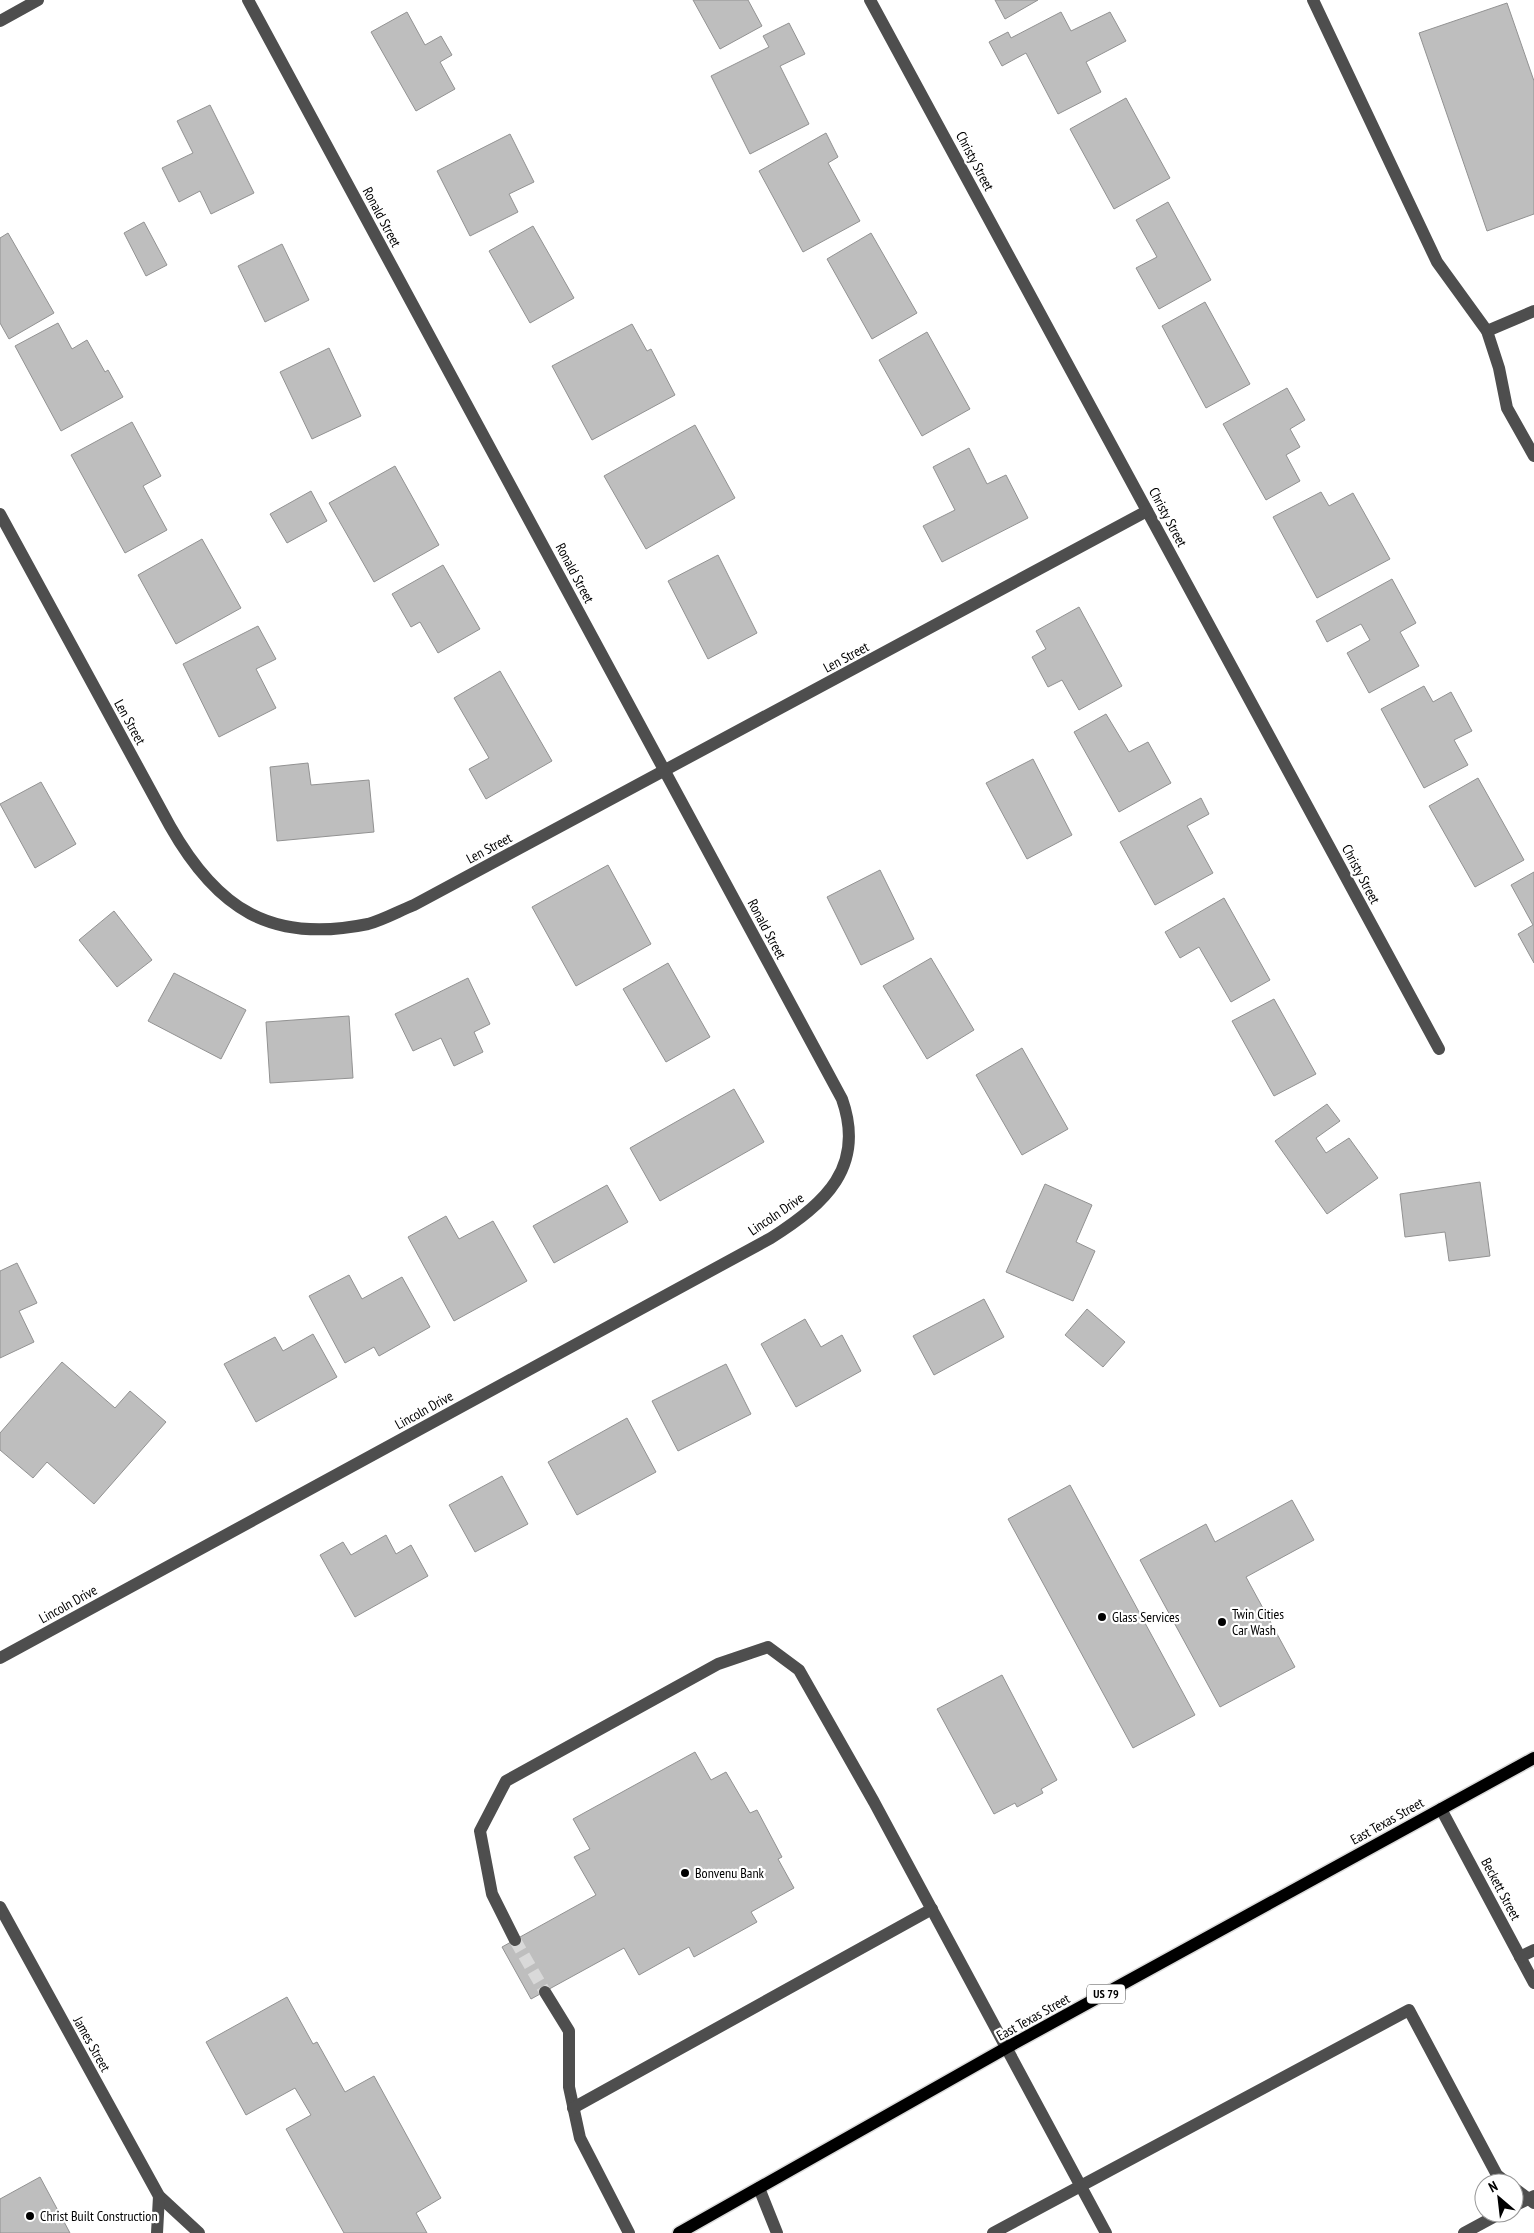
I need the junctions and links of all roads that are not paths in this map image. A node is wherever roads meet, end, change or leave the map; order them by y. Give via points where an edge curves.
1 (38, 0) edge
2 (248, 0) edge
3 (870, 0) edge
4 (1313, 0) edge
5 (0, 21) edge
6 (1534, 310) edge
7 (1487, 331) junction
8 (1534, 456) edge
9 (1147, 511) junction
10 (0, 514) edge
11 (665, 771) junction
12 (1439, 1049) dead end
13 (842, 1167) joint
14 (0, 1658) edge
15 (1534, 1758) edge
16 (1441, 1809) junction
17 (0, 1907) edge
18 (932, 1909) junction
19 (515, 1940) tunnel mouth
20 (1534, 1950) edge
21 (1520, 1957) junction
22 (1534, 1983) edge
23 (545, 1992) tunnel mouth
24 (1006, 2048) junction
25 (573, 2108) junction
26 (1495, 2173) edge
27 (1081, 2186) junction
28 (759, 2188) junction
29 (159, 2196) junction
30 (1483, 2223) edge
31 (157, 2233) edge
32 (199, 2233) edge
33 (628, 2233) edge
34 (679, 2233) edge
35 (777, 2233) edge
36 (993, 2233) edge
37 (1106, 2233) edge
38 (1464, 2233) edge

1 - 5 street
2 - 11 street, Ronald Street
3 - 9 street, Christy Street
4 - 7 street via 1438,262
6 - 7 street
7 - 8 street via 1507,408
9 - 11 street, Len Street
9 - 12 street, Christy Street
10 - 11 street, Len Street via 185,854 222,895 264,921 294,929 326,930 369,923 414,905
11 - 13 street, Ronald Street via 842,1099 849,1131 848,1151
13 - 14 street, Lincoln Drive via 820,1203 772,1238
15 - 16 main road, East Texas Street / US 79
16 - 21 street, Beckett Street
16 - 24 main road, East Texas Street / US 79
17 - 29 street, James Street
18 - 19 street via 799,1670 768,1648 718,1664 506,1781 480,1831 492,1894
18 - 24 street
18 - 25 street
20 - 21 street
21 - 22 street, Beckett Street
23 - 25 street via 569,2031 569,2087
24 - 27 street
24 - 28 main road, East Texas Street / US 79
25 - 33 street via 580,2138
26 - 27 street via 1409,2010
27 - 36 street
27 - 37 street
28 - 34 main road, East Texas Street / US 79
28 - 35 street
29 - 31 street
29 - 32 street, James Street
30 - 38 street

